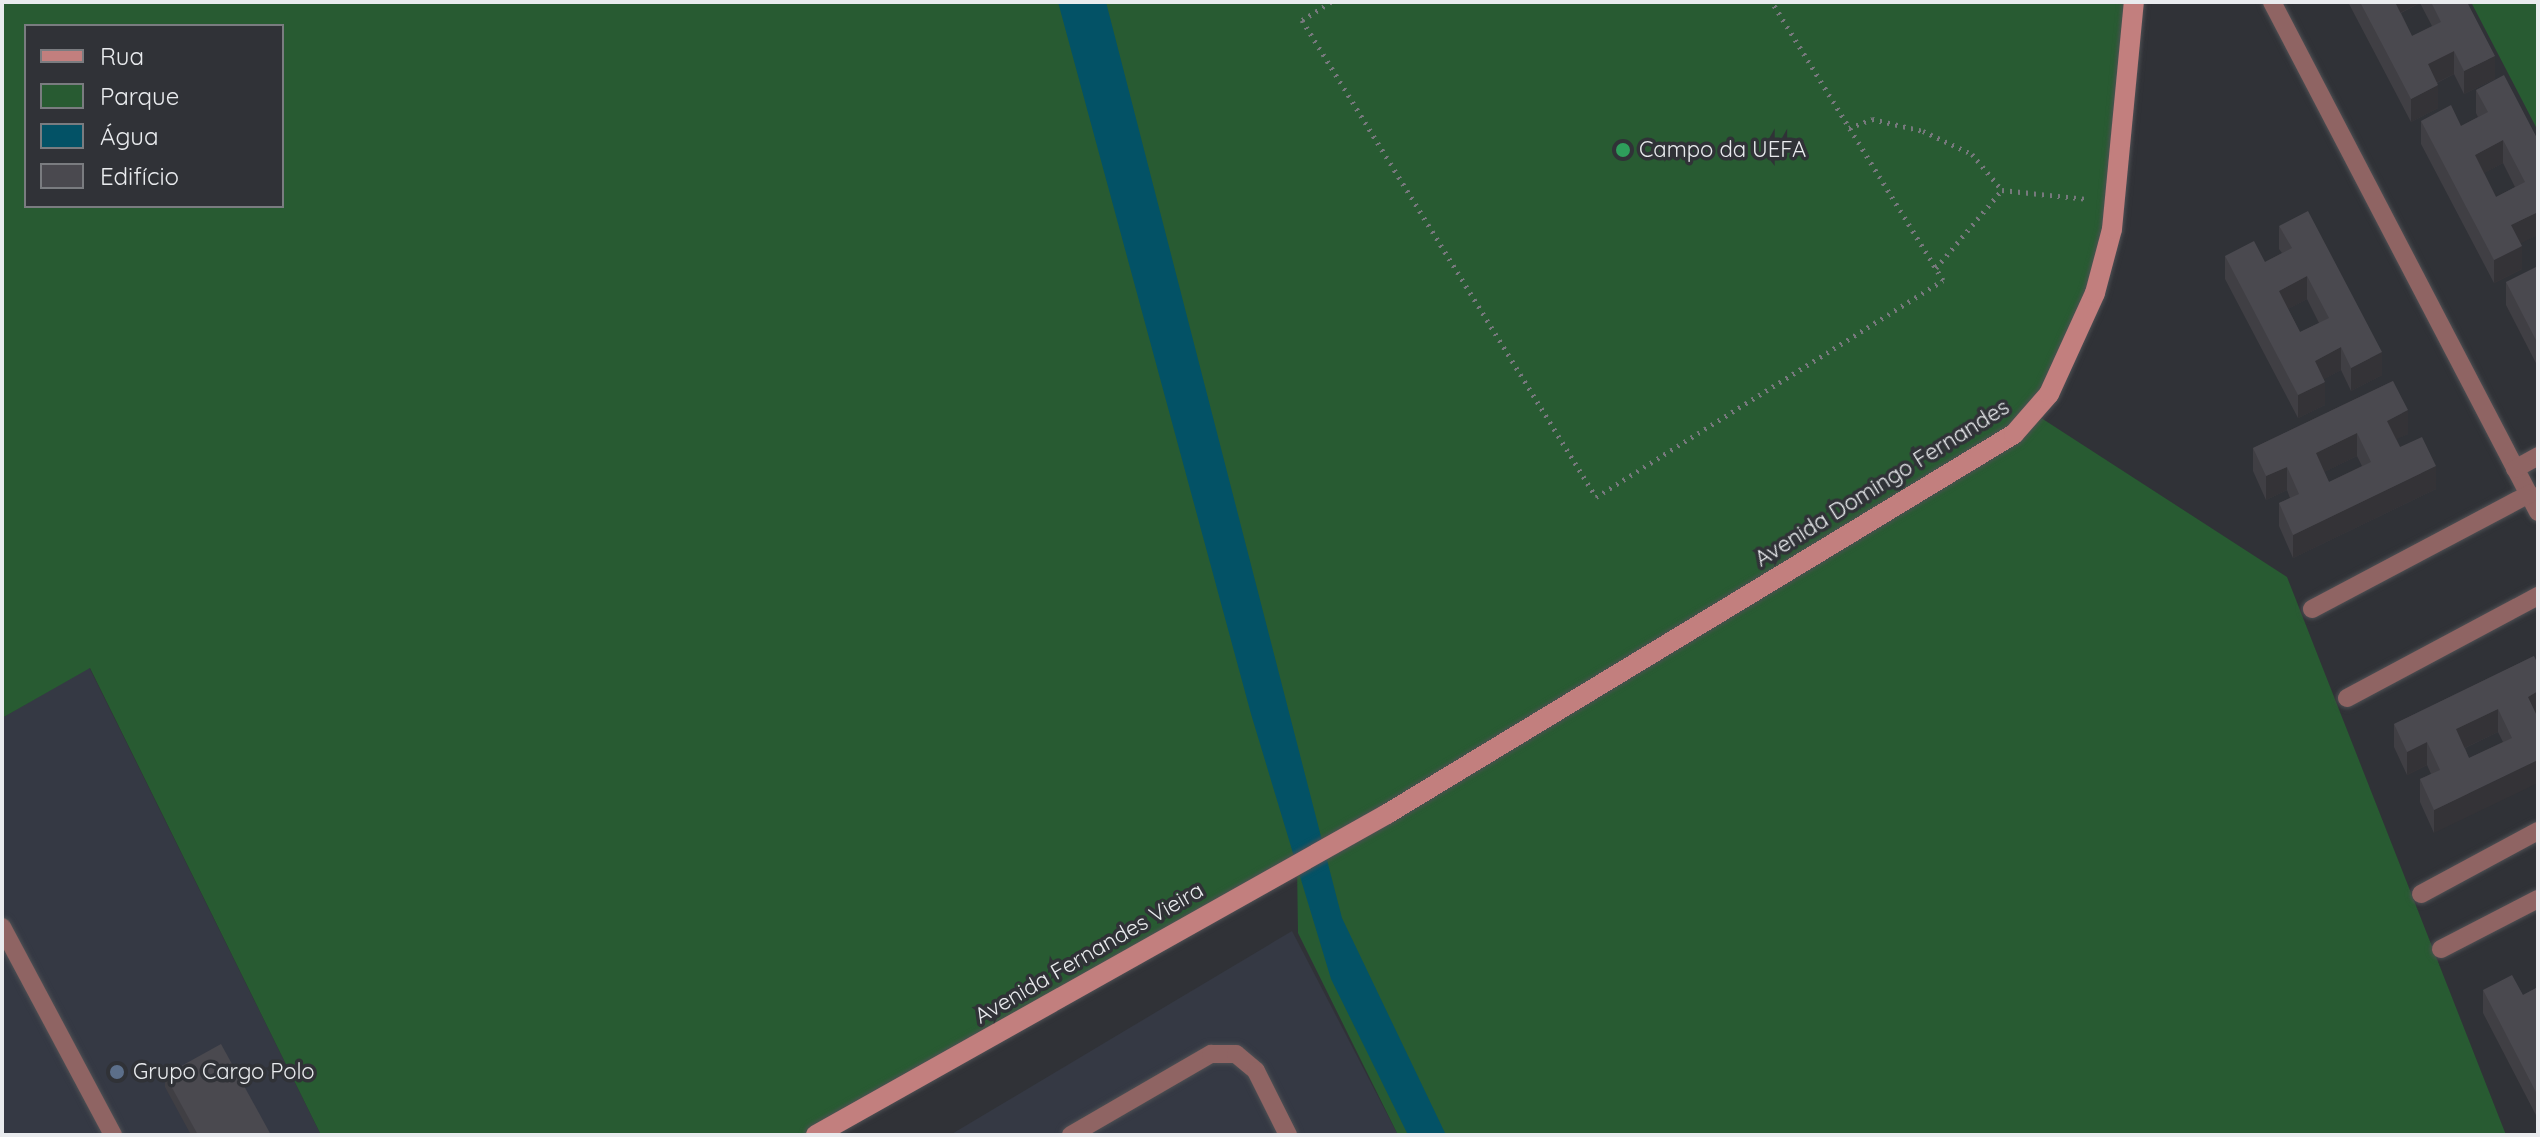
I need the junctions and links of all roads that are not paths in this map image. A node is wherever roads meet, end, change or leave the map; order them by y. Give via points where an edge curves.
1 (2134, 2) edge
2 (2272, 2) edge
3 (2538, 456) edge
4 (2515, 469) junction
5 (2529, 494) junction
6 (2538, 512) edge
7 (2538, 596) edge
8 (2312, 609) dead end
9 (2347, 698) dead end
10 (1387, 814) joint
11 (2538, 831) edge
12 (2421, 894) dead end
13 (2538, 899) edge
14 (2, 927) edge
15 (2441, 949) dead end
16 (113, 1135) edge
17 (816, 1135) edge
18 (1071, 1135) edge
19 (1288, 1135) edge

1 - 10 main road, Avenida Domingo Fernandes via 2116,197 2080,329 2049,394 2014,434
2 - 4 lane
3 - 4 lane
4 - 5 lane
5 - 6 lane
5 - 8 lane
7 - 9 lane
10 - 17 main road, Avenida Fernandes Vieira
11 - 12 lane
13 - 15 lane
14 - 16 lane
18 - 19 lane via 1211,1054 1236,1054 1256,1071

